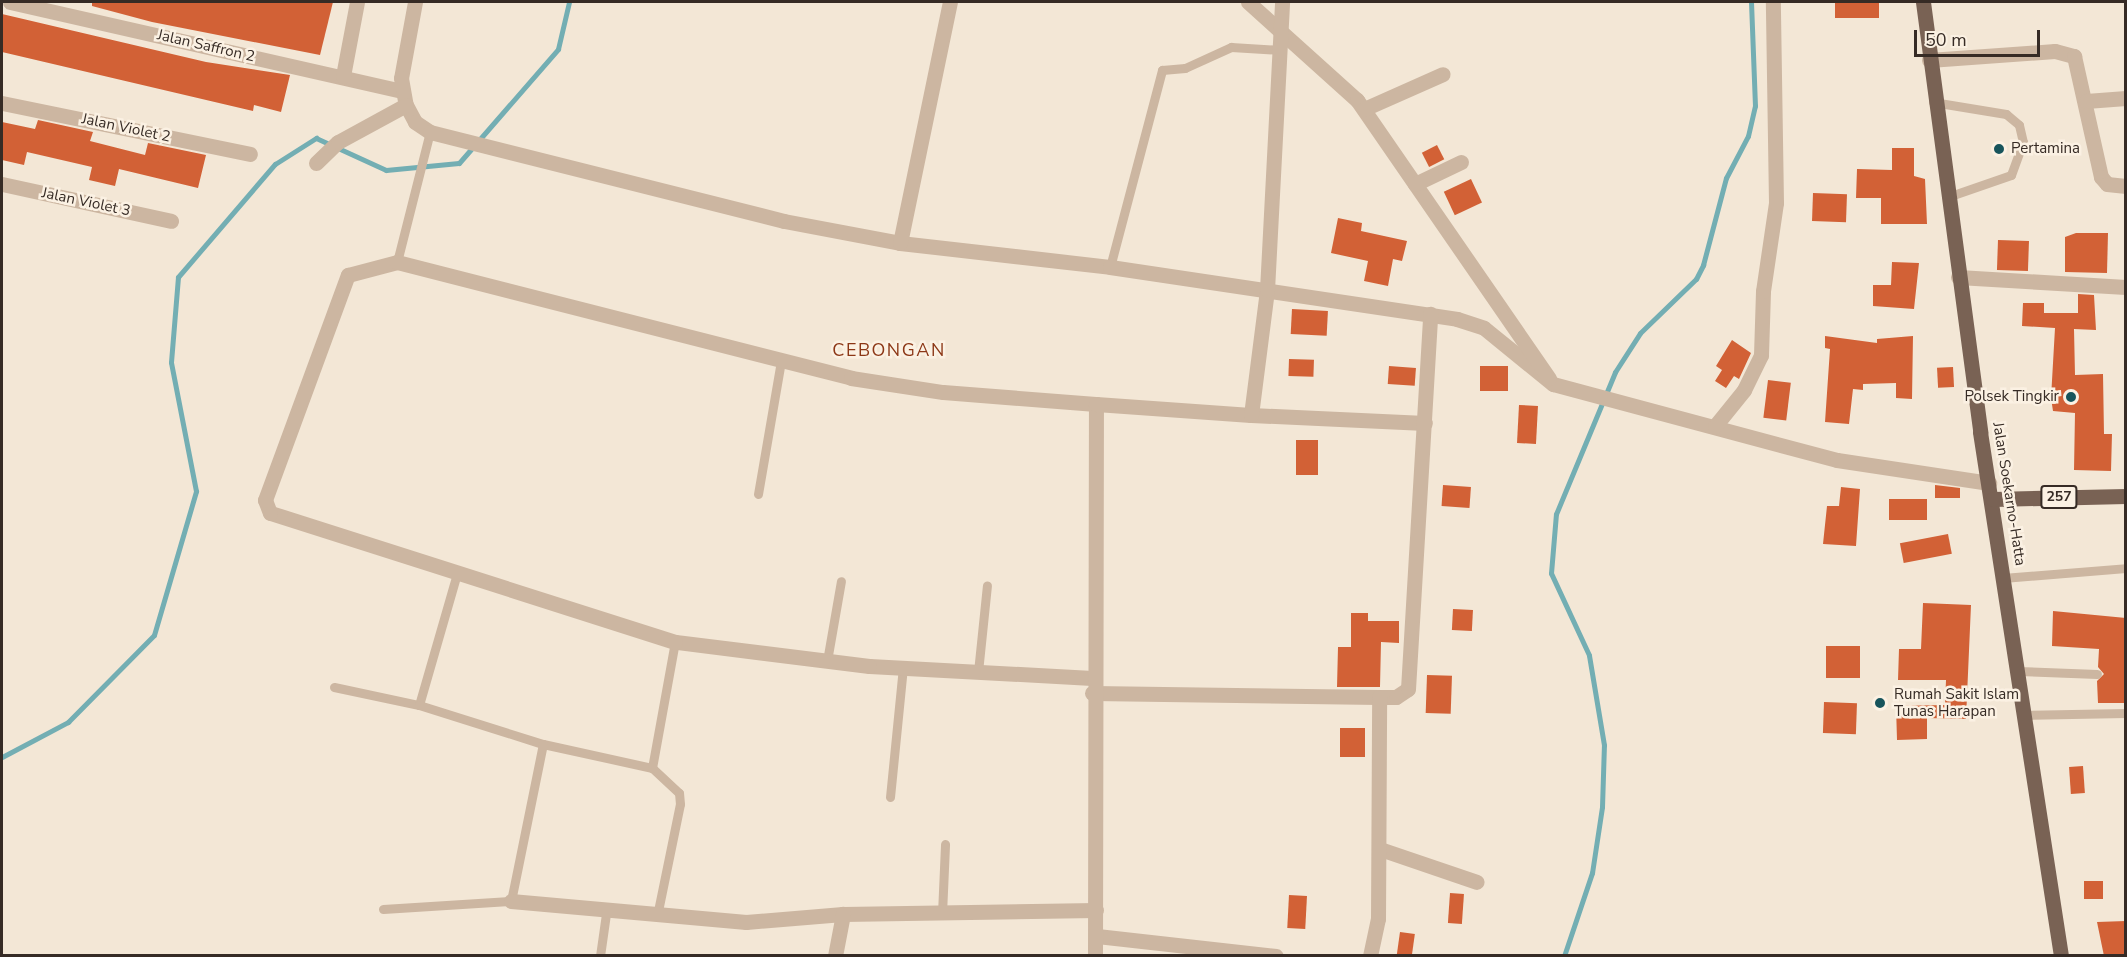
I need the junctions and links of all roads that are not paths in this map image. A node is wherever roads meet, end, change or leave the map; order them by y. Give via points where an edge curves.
1 (9, 2) edge
2 (357, 2) edge
3 (415, 2) edge
4 (950, 2) edge
5 (1248, 2) edge
6 (1282, 2) edge
7 (1773, 2) edge
8 (1923, 2) edge
9 (1281, 29) junction
10 (1280, 50) junction
11 (1929, 60) junction
12 (1443, 74) dead end
13 (344, 76) junction
14 (404, 98) junction
15 (2126, 98) edge
16 (2085, 101) junction
17 (1933, 102) junction
18 (2, 103) edge
19 (1364, 109) junction
20 (430, 132) junction
21 (250, 154) dead end
22 (320, 158) dead end
23 (1461, 162) dead end
24 (2, 184) edge
25 (1415, 184) junction
26 (2126, 186) edge
27 (1947, 197) junction
28 (171, 221) dead end
29 (900, 243) junction
30 (397, 262) junction
31 (1110, 267) junction
32 (1958, 277) junction
33 (2126, 287) edge
34 (1267, 290) junction
35 (1430, 314) junction
36 (781, 361) junction
37 (1553, 384) junction
38 (1096, 404) junction
39 (1251, 415) junction
40 (1425, 423) junction
41 (1715, 426) junction
42 (1991, 491) junction
43 (758, 494) dead end
44 (2126, 496) edge
45 (2126, 568) edge
46 (457, 573) junction
47 (2003, 578) junction
48 (841, 581) dead end
49 (987, 585) dead end
50 (675, 642) junction
51 (826, 661) junction
52 (903, 667) junction
53 (2017, 671) junction
54 (978, 672) junction
55 (2097, 674) dead end
56 (1092, 685) junction
57 (334, 687) dead end
58 (1379, 697) junction
59 (419, 705) junction
60 (2126, 713) edge
61 (2024, 715) junction
62 (543, 744) junction
63 (652, 768) junction
64 (890, 796) dead end
65 (945, 844) dead end
66 (1380, 849) junction
67 (1477, 882) dead end
68 (511, 902) junction
69 (607, 907) junction
70 (383, 909) dead end
71 (1096, 910) junction
72 (658, 911) junction
73 (843, 914) junction
74 (942, 914) junction
75 (1096, 936) junction
76 (600, 956) edge
77 (835, 956) edge
78 (1095, 956) edge
79 (1276, 956) edge
80 (1370, 956) edge
81 (2061, 956) edge

1 - 13 street, Jalan Saffron 2
2 - 13 street
3 - 14 street
4 - 29 street
5 - 9 street
6 - 9 street
7 - 41 street via 1776,203 1763,291 1761,355 1744,390
8 - 11 main road, Jalan Soekarno-Hatta
9 - 10 street
9 - 19 street
10 - 31 lane via 1231,47 1185,68 1162,70
10 - 34 street
11 - 16 street via 2064,51 2076,58
11 - 17 main road, Jalan Soekarno-Hatta
12 - 19 street
13 - 14 street, Jalan Saffron 2
14 - 20 street via 415,122
14 - 22 street
15 - 16 street
16 - 26 street via 2102,179
17 - 27 main road, Jalan Soekarno-Hatta
17 - 27 lane via 2006,114 2019,125 2023,142 2011,175
18 - 21 street, Jalan Violet 2
19 - 25 street
20 - 29 street via 784,221
20 - 30 lane
23 - 25 street
24 - 28 street, Jalan Violet 3
25 - 37 street
27 - 32 main road, Jalan Soekarno-Hatta
29 - 31 street
30 - 36 street
30 - 46 street via 348,275 266,507
31 - 34 street
32 - 33 street
32 - 42 main road, Jalan Soekarno-Hatta
34 - 35 street
34 - 39 street
35 - 37 street via 1484,328
35 - 40 street
36 - 38 street via 943,392
36 - 43 lane
37 - 41 street
38 - 39 street
38 - 56 street
39 - 40 street
40 - 58 street via 1408,689 1396,697
41 - 42 street via 1837,460
42 - 44 main road, 257
42 - 47 main road, Jalan Soekarno-Hatta
45 - 47 lane
46 - 50 street
46 - 59 lane
47 - 53 main road, Jalan Soekarno-Hatta
48 - 51 lane
49 - 54 lane
50 - 51 street
50 - 63 lane
51 - 52 street
52 - 54 street
52 - 64 lane
53 - 55 lane
53 - 61 main road, Jalan Soekarno-Hatta
54 - 56 street
56 - 58 street
56 - 71 street
57 - 59 lane
58 - 66 street
59 - 62 lane
60 - 61 lane
61 - 81 main road, Jalan Soekarno-Hatta
62 - 63 lane
62 - 68 lane
63 - 72 lane via 679,793 680,804
65 - 74 lane
66 - 67 street
66 - 80 street via 1378,919
68 - 69 street
68 - 70 lane
69 - 72 street
69 - 76 lane
71 - 74 street
71 - 75 street
72 - 73 street via 746,922
73 - 74 street
73 - 77 street
75 - 78 street
75 - 79 street

